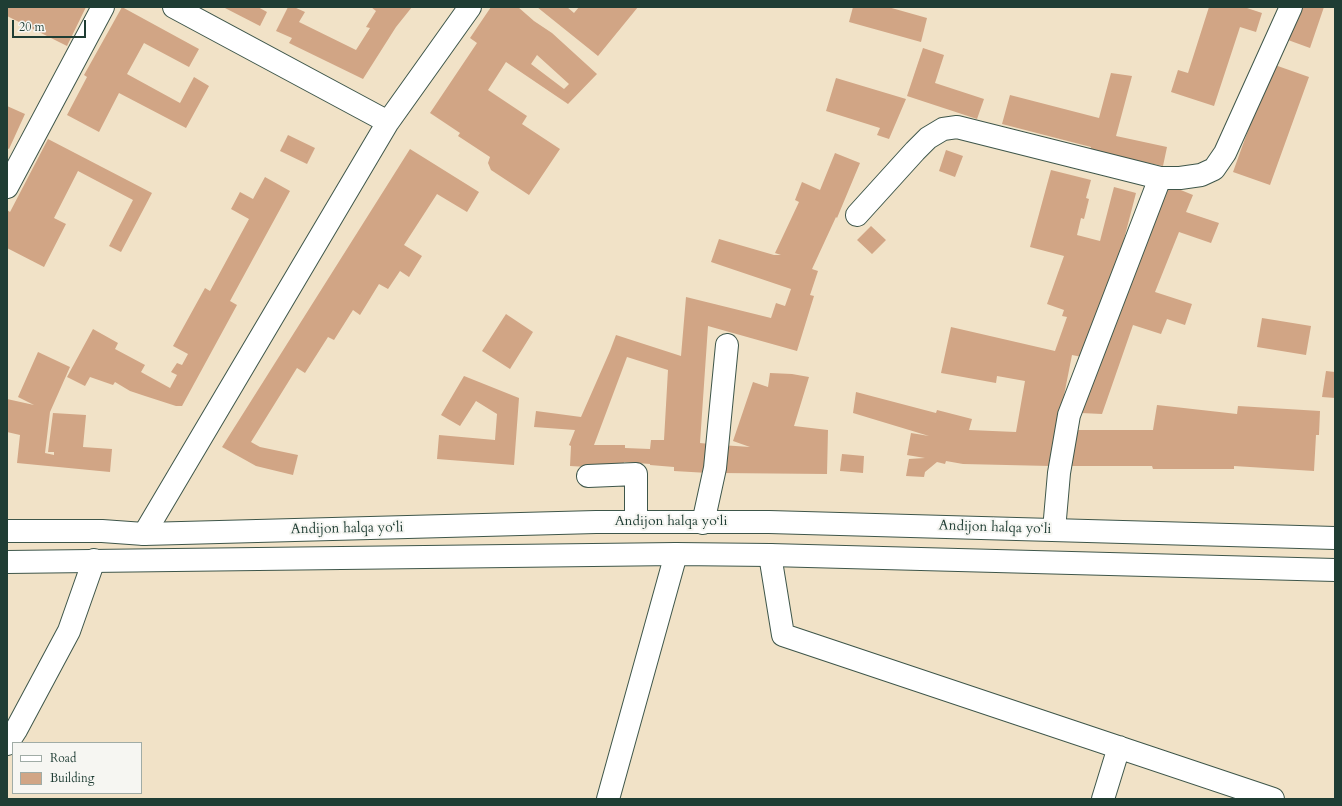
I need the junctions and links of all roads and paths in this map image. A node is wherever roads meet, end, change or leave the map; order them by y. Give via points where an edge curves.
1 (103, 7) edge
2 (174, 7) edge
3 (470, 7) edge
4 (1291, 7) edge
5 (388, 122) junction
6 (1160, 178) junction
7 (7, 187) edge
8 (857, 215) dead end
9 (728, 345) dead end
10 (588, 476) dead end
11 (636, 522) junction
12 (703, 522) junction
13 (1054, 530) junction
14 (7, 531) edge
15 (144, 534) junction
16 (1335, 538) edge
17 (676, 554) junction
18 (770, 555) junction
19 (94, 560) junction
20 (7, 562) edge
21 (1335, 570) edge
22 (7, 744) edge
23 (1119, 748) junction
24 (608, 799) edge
25 (1103, 799) edge
26 (1273, 799) edge

1 - 7 main road
2 - 5 main road
3 - 5 main road
4 - 6 main road via 1225,152 1214,169 1201,175
5 - 15 main road
6 - 8 main road via 957,127 943,129 928,138
6 - 13 main road via 1069,415 1059,473
9 - 12 main road via 715,468
10 - 11 main road via 636,474
11 - 12 main road, Andijon halqa yo‘li
11 - 15 main road, Andijon halqa yo‘li
12 - 13 main road, Andijon halqa yo‘li
13 - 16 main road, Andijon halqa yo‘li
14 - 15 main road, Andijon halqa yo‘li via 102,530
17 - 18 main road, Andijon halqa yo‘li
17 - 19 main road, Andijon halqa yo‘li
17 - 24 main road
18 - 21 main road, Andijon halqa yo‘li
18 - 23 main road via 783,635
19 - 20 main road, Andijon halqa yo‘li
19 - 22 main road via 69,631
23 - 25 main road
23 - 26 main road

